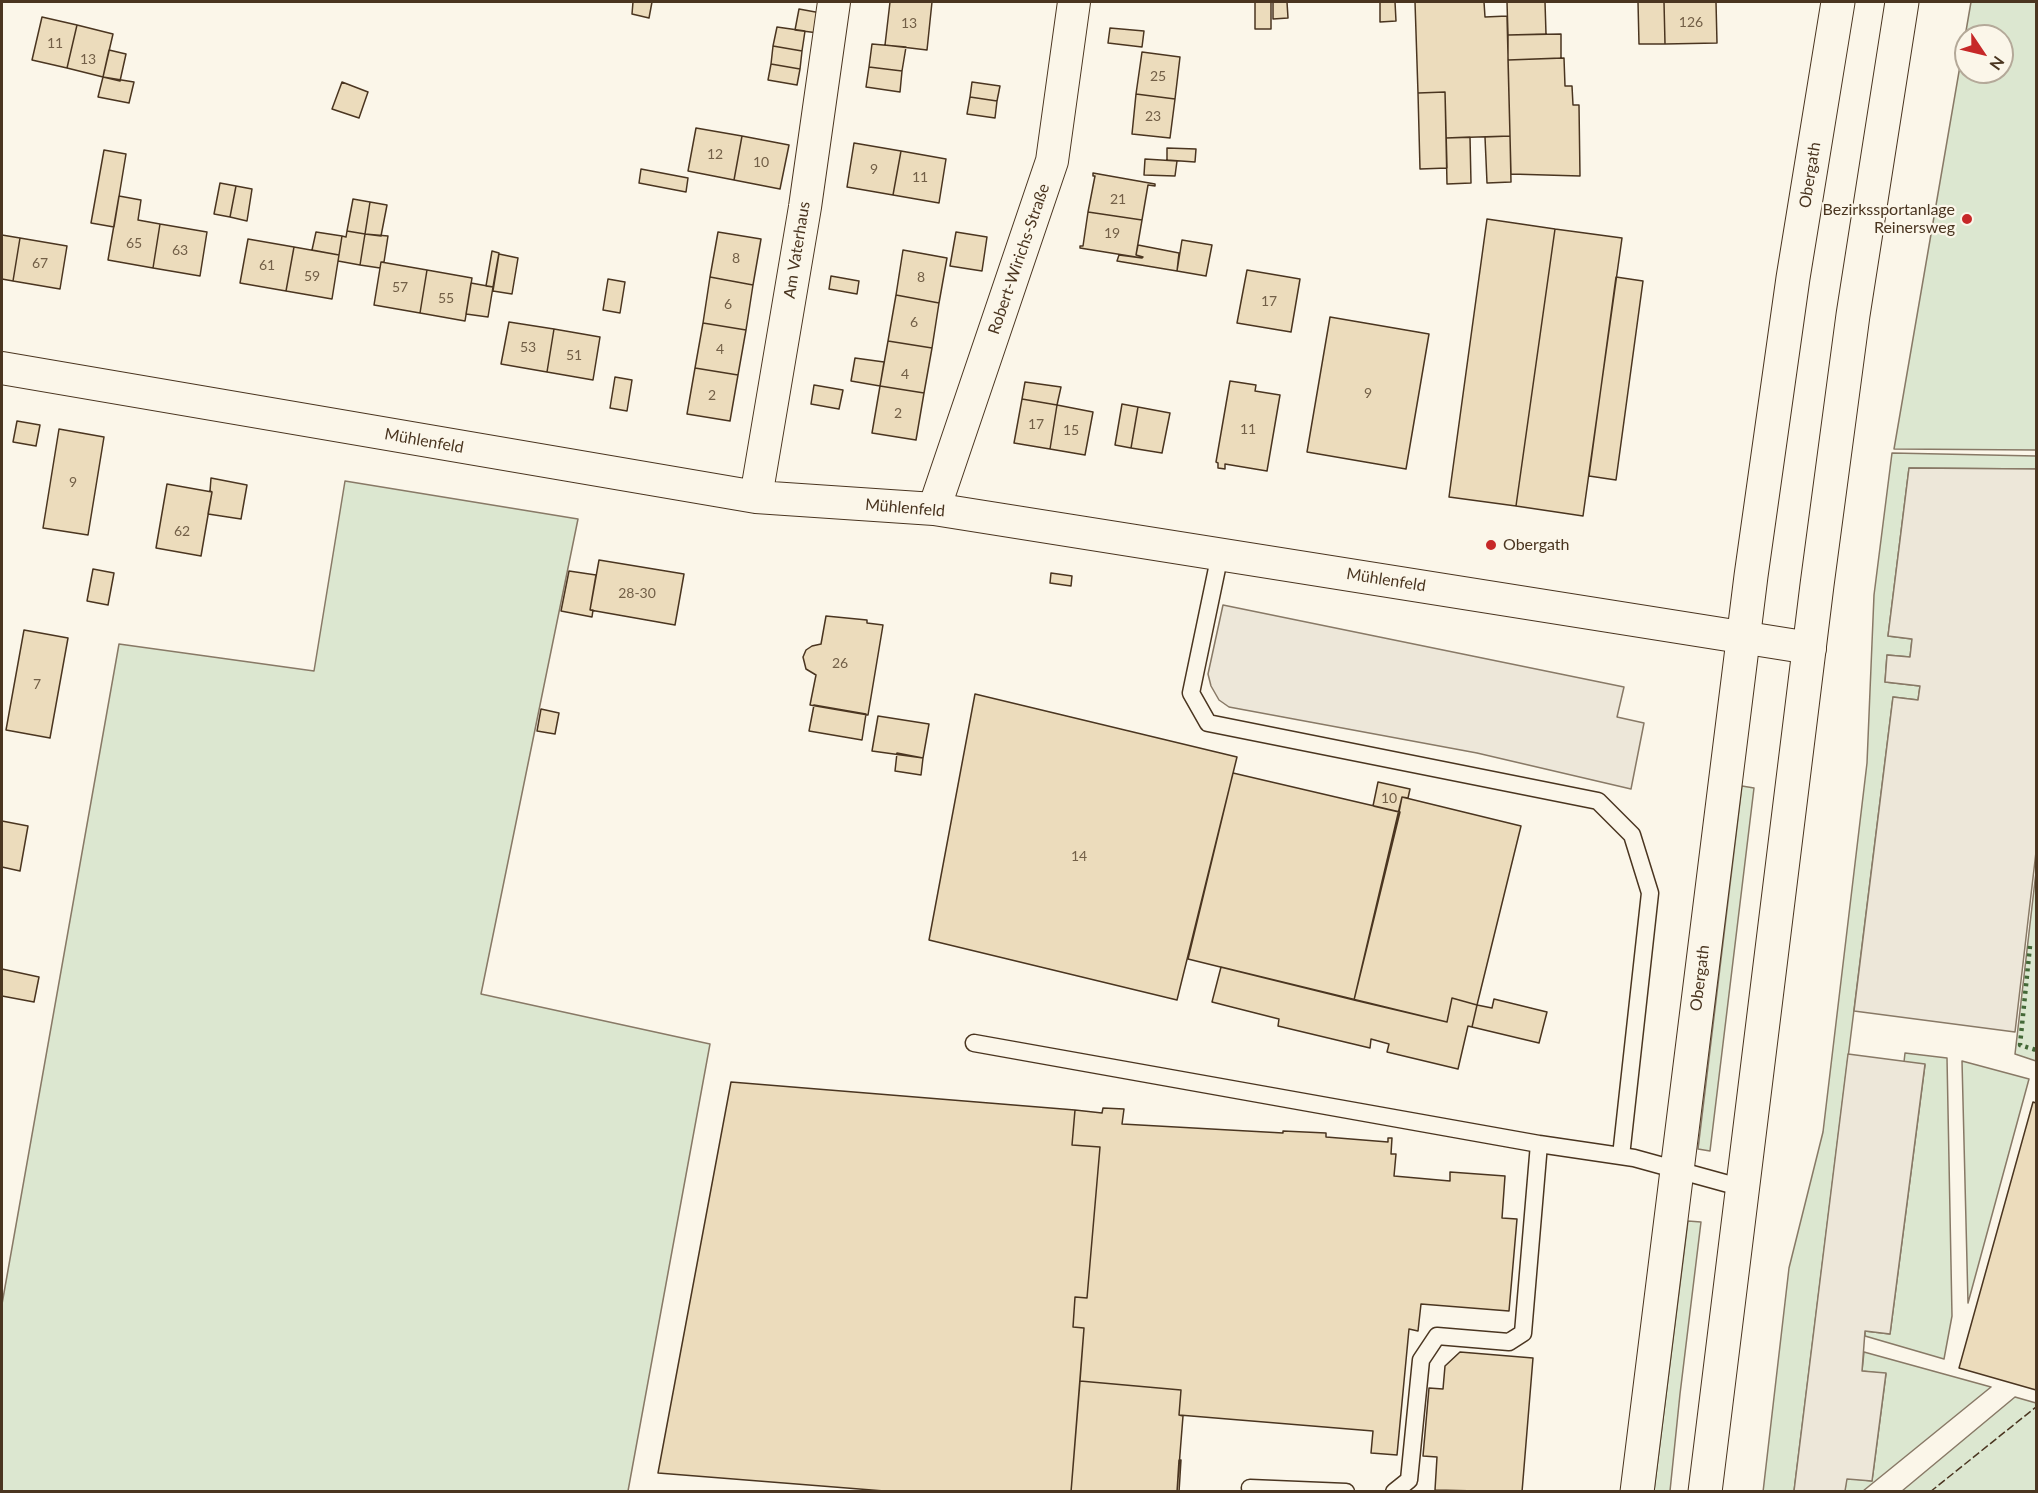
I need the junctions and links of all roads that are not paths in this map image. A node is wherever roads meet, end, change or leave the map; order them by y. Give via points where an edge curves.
1 (834, 2) edge
2 (1074, 2) edge
3 (1838, 2) edge
4 (1902, 2) edge
5 (2, 368) edge
6 (756, 497) junction
7 (934, 509) junction
8 (1220, 554) junction
9 (1743, 638) junction
10 (1810, 648) junction
11 (974, 1043) dead end
12 (1539, 1144) junction
13 (1621, 1156) junction
14 (1676, 1169) junction
15 (1743, 1188) junction
16 (1250, 1488) dead end
17 (1346, 1491) edge
18 (1394, 1491) edge
19 (1637, 1491) edge
20 (1705, 1491) edge

1 - 6 street, Am Vaterhaus via 805,207
2 - 7 street, Robert-Wirichs-Straße via 1052,161
3 - 9 main road, Obergath via 1793,278
4 - 10 main road via 1853,315
5 - 6 street, Mühlenfeld
6 - 7 street, Mühlenfeld
7 - 8 street, Mühlenfeld
8 - 9 street, Mühlenfeld
8 - 13 lane via 1191,693 1208,723 1598,801 1632,835 1650,893
9 - 10 street, Mühlenfeld
9 - 14 main road, Obergath
10 - 15 main road
11 - 12 lane
12 - 13 lane
12 - 18 lane via 1523,1332 1509,1342 1437,1336 1421,1360 1409,1480
13 - 14 lane
14 - 15 lane
14 - 19 main road, Obergath
15 - 20 main road
16 - 17 lane

